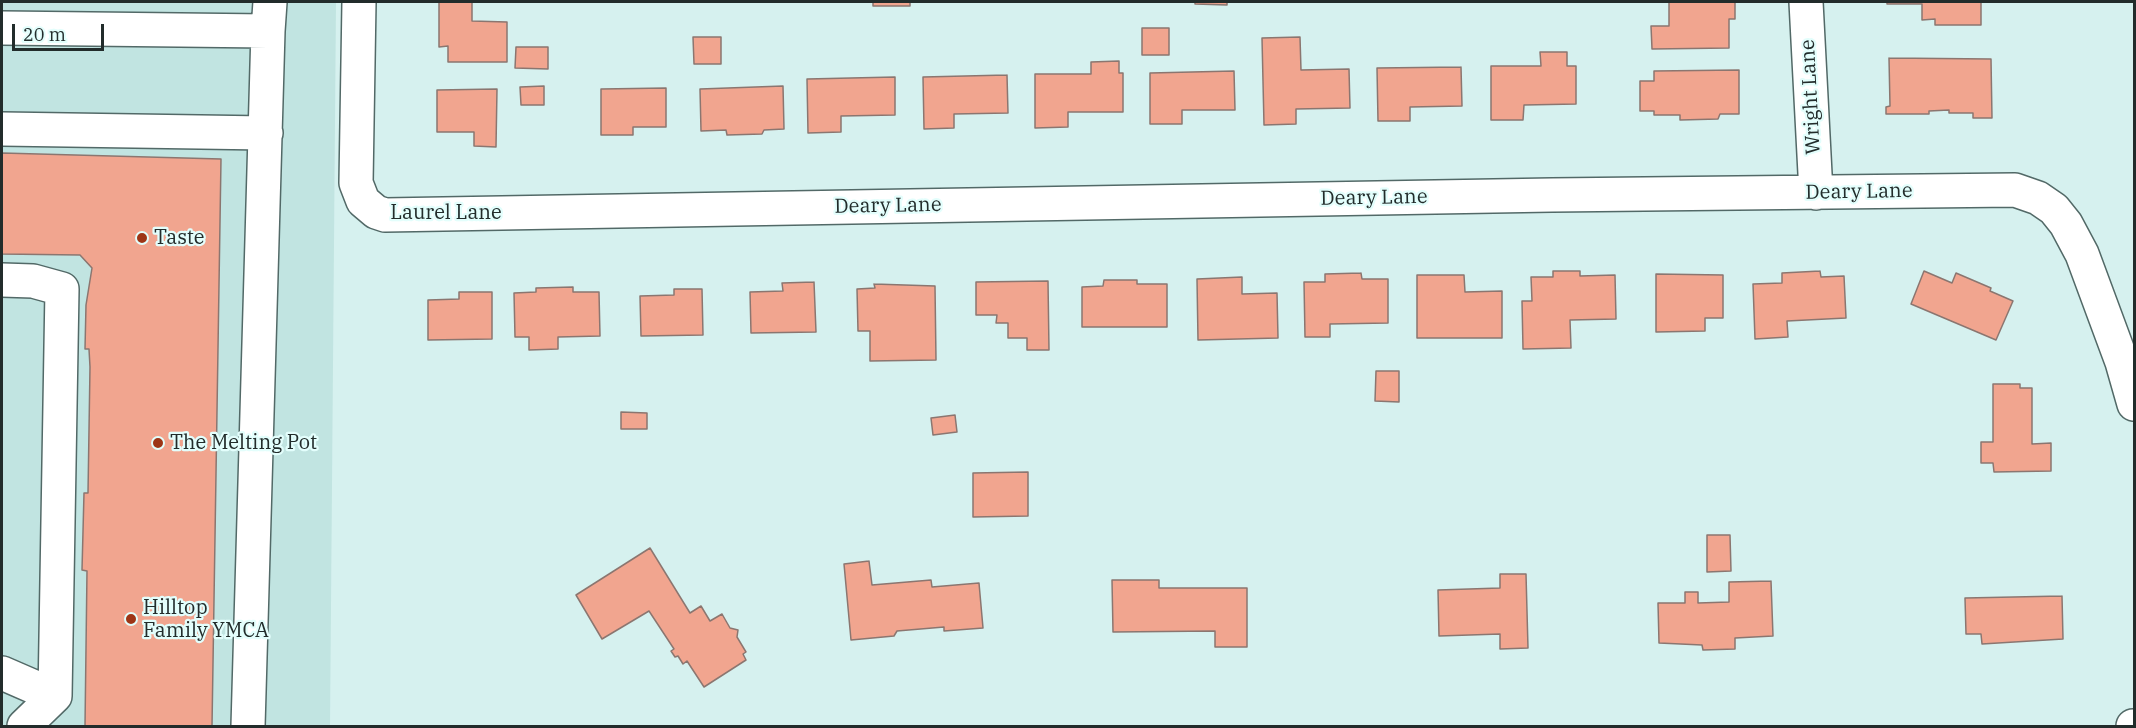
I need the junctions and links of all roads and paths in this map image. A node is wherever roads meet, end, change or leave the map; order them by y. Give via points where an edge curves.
1 (358, 2) edge
2 (1806, 2) edge
3 (269, 16) edge
4 (2, 28) edge
5 (2, 129) edge
6 (266, 132) junction
7 (1816, 193) junction
8 (591, 212) joint
9 (2, 280) edge
10 (2128, 362) edge
11 (2134, 404) edge
12 (2, 673) edge
13 (55, 696) junction
14 (24, 726) edge
15 (248, 726) edge

1 - 8 street, Laurel Lane via 356,183 363,201 385,215
2 - 7 street, Wright Lane
3 - 4 street
3 - 6 street
5 - 6 street
6 - 15 street
7 - 8 street, Deary Lane
7 - 10 street, Deary Lane via 1986,189 2015,190 2038,198 2066,224
9 - 13 street via 33,281 62,289
10 - 11 street, Deary Lane
12 - 13 street
13 - 14 street

